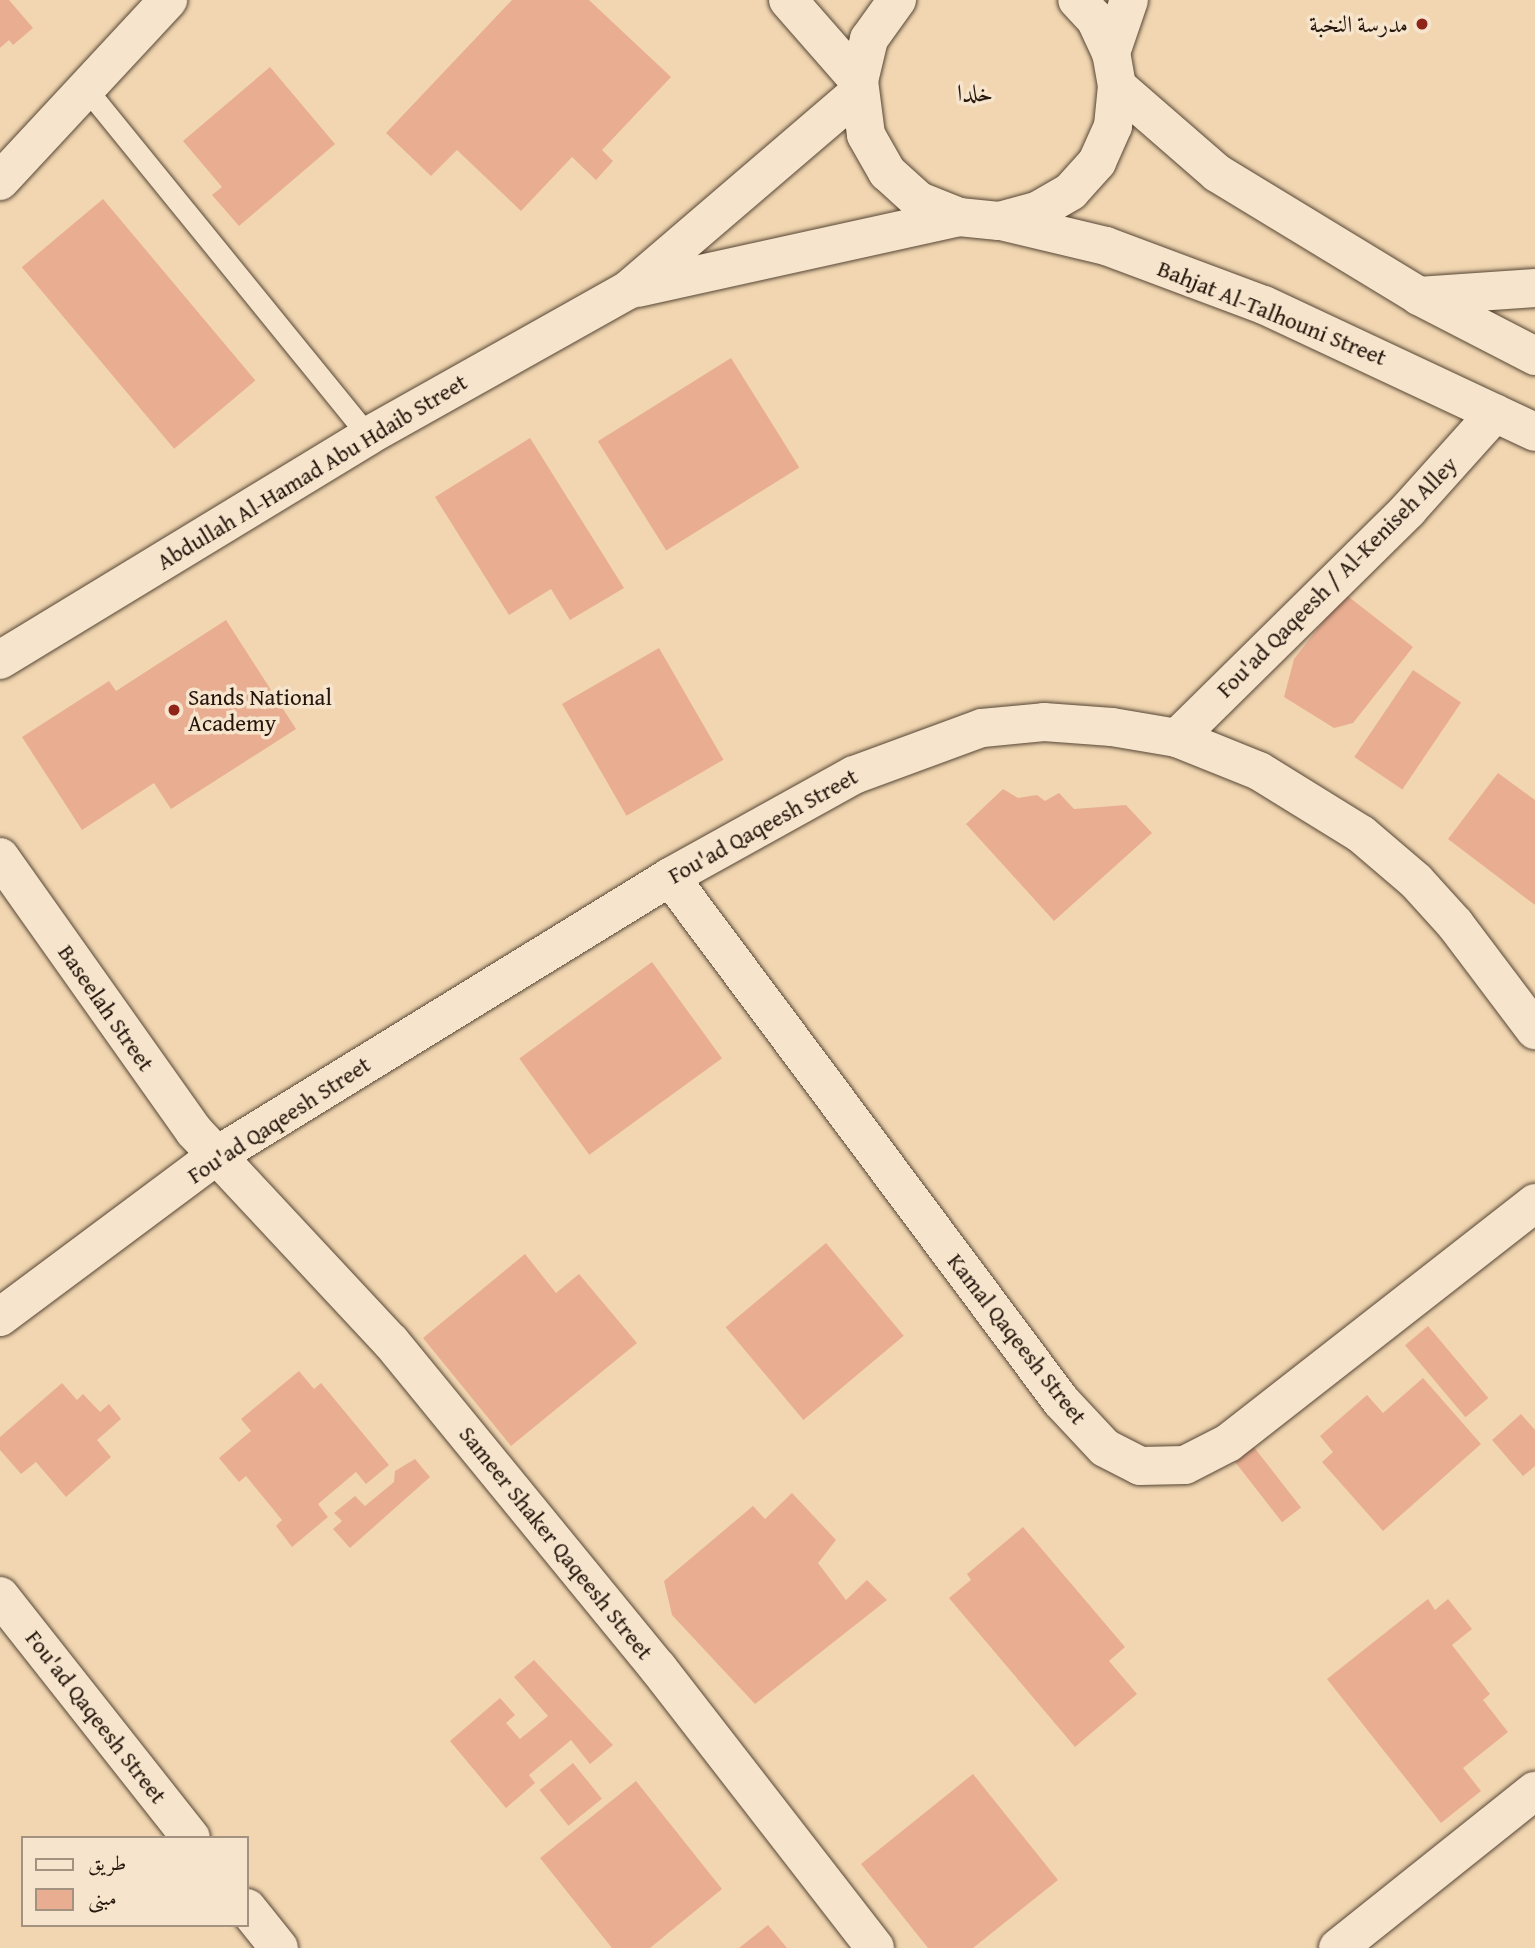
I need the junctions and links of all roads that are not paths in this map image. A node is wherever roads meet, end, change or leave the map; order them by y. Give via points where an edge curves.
1 (168, 0) edge
2 (788, 0) edge
3 (897, 0) edge
4 (1077, 0) edge
5 (1129, 0) edge
6 (1114, 69) junction
7 (859, 87) junction
8 (88, 91) junction
9 (0, 181) edge
10 (959, 217) junction
11 (999, 221) junction
12 (1535, 288) edge
13 (628, 290) junction
14 (1419, 296) junction
15 (1535, 355) edge
16 (1495, 413) junction
17 (1535, 432) edge
18 (368, 436) junction
19 (0, 660) edge
20 (1177, 738) junction
21 (0, 857) edge
22 (670, 877) junction
23 (1535, 1030) edge
24 (216, 1156) junction
25 (1535, 1203) edge
26 (0, 1317) edge
27 (0, 1596) edge
28 (1535, 1791) edge
29 (189, 1836) edge
30 (248, 1909) edge
31 (279, 1948) edge
32 (874, 1948) edge
33 (1338, 1948) edge

1 - 8 street
2 - 7 street
3 - 7 street via 869,39
4 - 6 street via 1095,19
5 - 6 street
6 - 11 street via 1113,126 1088,172 1071,191 1038,211
6 - 14 street via 1217,173
7 - 10 street via 866,135 887,172 919,201
7 - 13 street, Abdullah Al-Hamad Abu Hdaib Street
8 - 9 street
8 - 18 lane
10 - 11 street
10 - 13 street, Abdullah Al-Hamad Abu Hdaib Street
11 - 16 street, Bahjat Al-Talhouni Street via 1106,246 1264,304
12 - 14 street
13 - 18 street, Abdullah Al-Hamad Abu Hdaib Street
14 - 15 street
16 - 17 street, Bahjat Al-Talhouni Street
16 - 20 street, Fou'ad Qaqeesh / Al-Keniseh Alley via 1408,510
18 - 19 street, Abdullah Al-Hamad Abu Hdaib Street
20 - 22 street, Fou'ad Qaqeesh Street via 1044,722 982,728 853,775
20 - 23 street, Fou'ad Qaqeesh Street via 1259,771 1361,834 1416,881 1455,924
21 - 24 street, Baseelah Street via 170,1099
22 - 24 street, Fou'ad Qaqeesh Street
22 - 25 street, Kamal Qaqeesh Street via 1061,1401 1105,1448 1140,1466 1185,1465 1228,1443
24 - 26 street, Fou'ad Qaqeesh Street
24 - 32 street, Sameer Shaker Qaqeesh Street via 400,1353 658,1668
27 - 29 street, Fou'ad Qaqeesh Street
28 - 33 street
30 - 31 street

